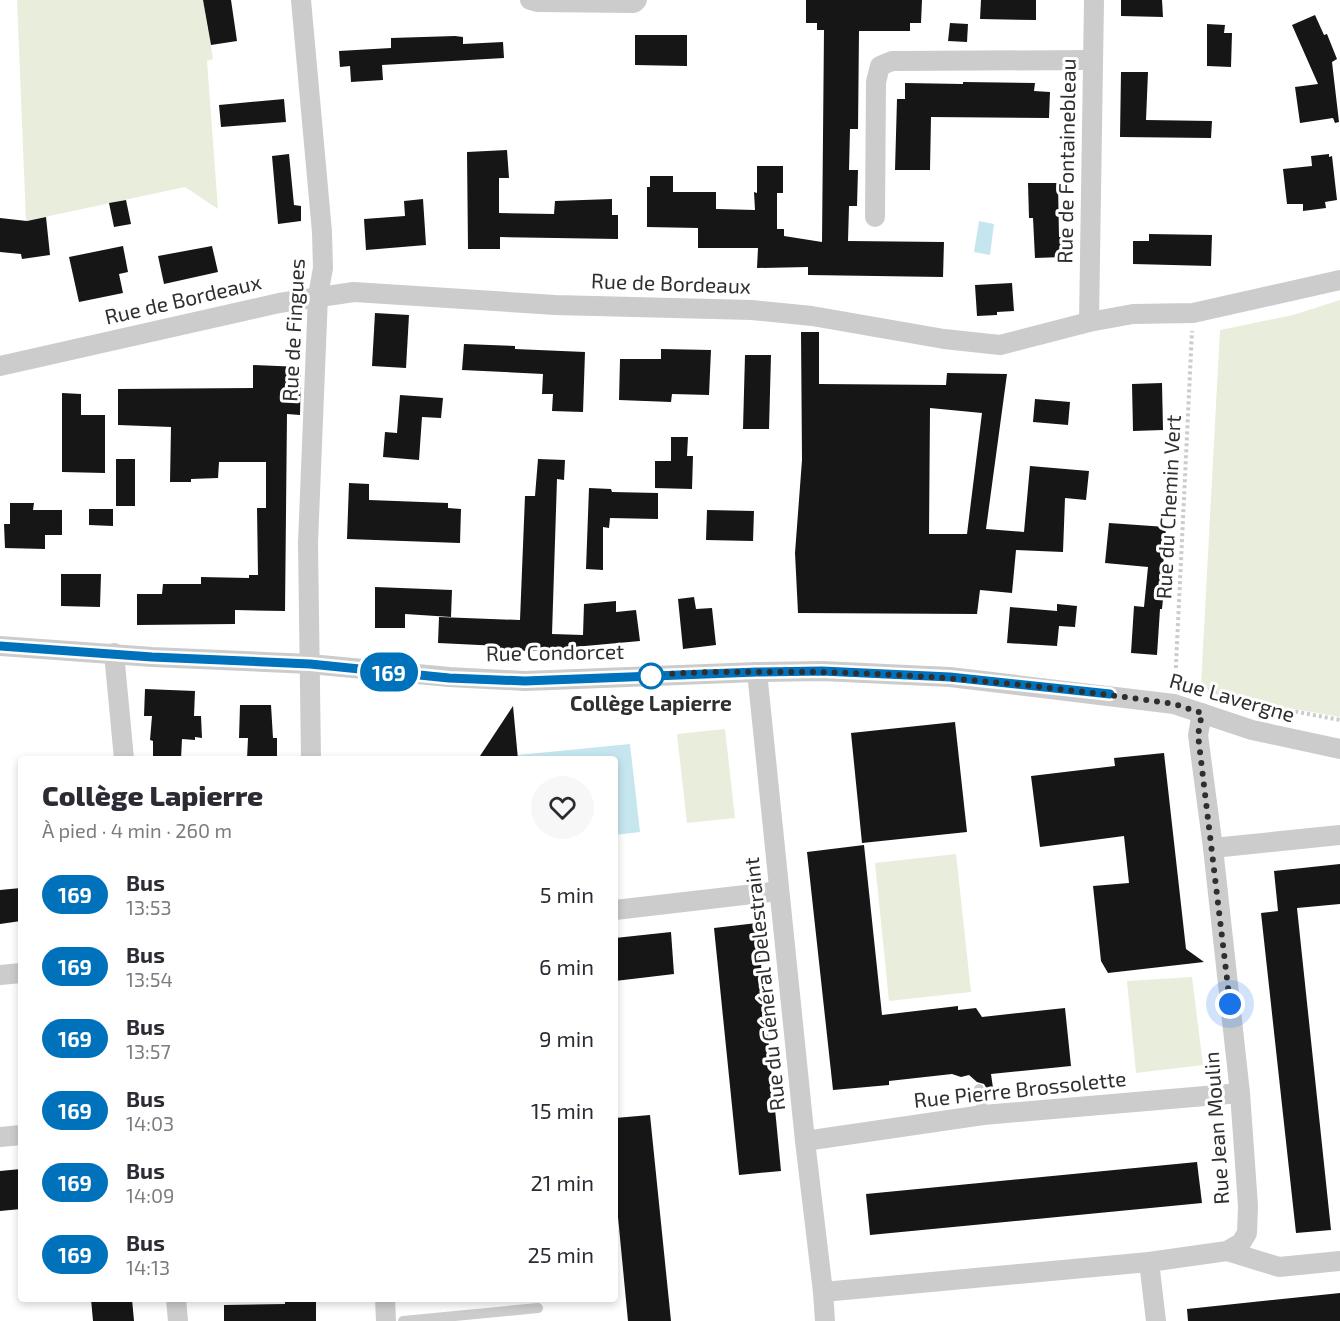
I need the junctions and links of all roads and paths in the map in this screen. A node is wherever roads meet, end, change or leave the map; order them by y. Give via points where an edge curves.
1 (301, 0) edge
2 (530, 0) edge
3 (638, 0) edge
4 (1094, 0) edge
5 (1093, 60) junction
6 (875, 218) dead end
7 (1340, 280) edge
8 (318, 296) junction
9 (1193, 313) junction
10 (1089, 322) junction
11 (0, 366) edge
12 (0, 646) edge
13 (114, 653) junction
14 (310, 664) junction
15 (757, 672) junction
16 (1175, 681) junction
17 (1110, 694) joint
18 (1174, 704) junction
19 (1202, 713) junction
20 (1340, 720) edge
21 (1340, 749) edge
22 (124, 756) edge
23 (311, 756) edge
24 (1340, 835) edge
25 (1213, 848) junction
26 (779, 891) junction
27 (618, 910) edge
28 (18, 972) edge
29 (0, 975) edge
30 (979, 1089) dead end
31 (1240, 1093) junction
32 (983, 1115) junction
33 (18, 1135) edge
34 (0, 1137) edge
35 (805, 1141) junction
36 (1227, 1251) junction
37 (1340, 1261) edge
38 (1149, 1262) junction
39 (823, 1292) junction
40 (176, 1302) edge
41 (385, 1302) edge
42 (538, 1308) dead end
43 (178, 1321) edge
44 (386, 1321) edge
45 (403, 1321) edge
46 (825, 1321) edge
47 (1156, 1321) edge

1 - 8 street, Rue de Fingues via 322,232 323,268
2 - 3 street
4 - 5 street, Rue de Fontainebleau
5 - 6 street via 892,61 880,66 876,82
5 - 10 street, Rue de Fontainebleau
7 - 9 street, Rue de Bordeaux
8 - 10 street, Rue de Bordeaux via 354,292 555,305 752,310 1000,345
8 - 11 street, Rue de Bordeaux
8 - 14 street, Rue de Fingues via 308,543
9 - 10 street, Rue de Bordeaux via 1133,314
9 - 16 path, Rue du Chemin Vert
12 - 13 street, Rue Condorcet
13 - 14 street, Rue Condorcet
13 - 22 street
14 - 15 street, Rue Condorcet via 525,681
14 - 23 street, Rue de Fingues
15 - 17 street, Rue Condorcet via 950,677
15 - 26 street, Rue du Général Delestraint
16 - 18 path, Rue du Chemin Vert
16 - 20 path via 1266,706
17 - 18 street, Rue Lavergne
18 - 19 street, Rue Lavergne
19 - 21 street, Rue Lavergne via 1252,730
19 - 25 street, Rue Jean Moulin via 1198,735
24 - 25 street
25 - 31 street, Rue Jean Moulin
26 - 27 street
26 - 35 street, Rue du Général Delestraint
28 - 29 street
30 - 32 lane
31 - 32 street, Rue Pierre Brossolette
31 - 36 street, Rue Jean Moulin via 1247,1233 1241,1243
32 - 35 street, Rue Pierre Brossolette
33 - 34 street
35 - 39 street, Rue du Général Delestraint
36 - 37 street via 1279,1267
36 - 38 street
38 - 39 street
38 - 47 street
39 - 46 street, Rue du Général Delestraint
40 - 43 street
41 - 44 street
42 - 45 lane

